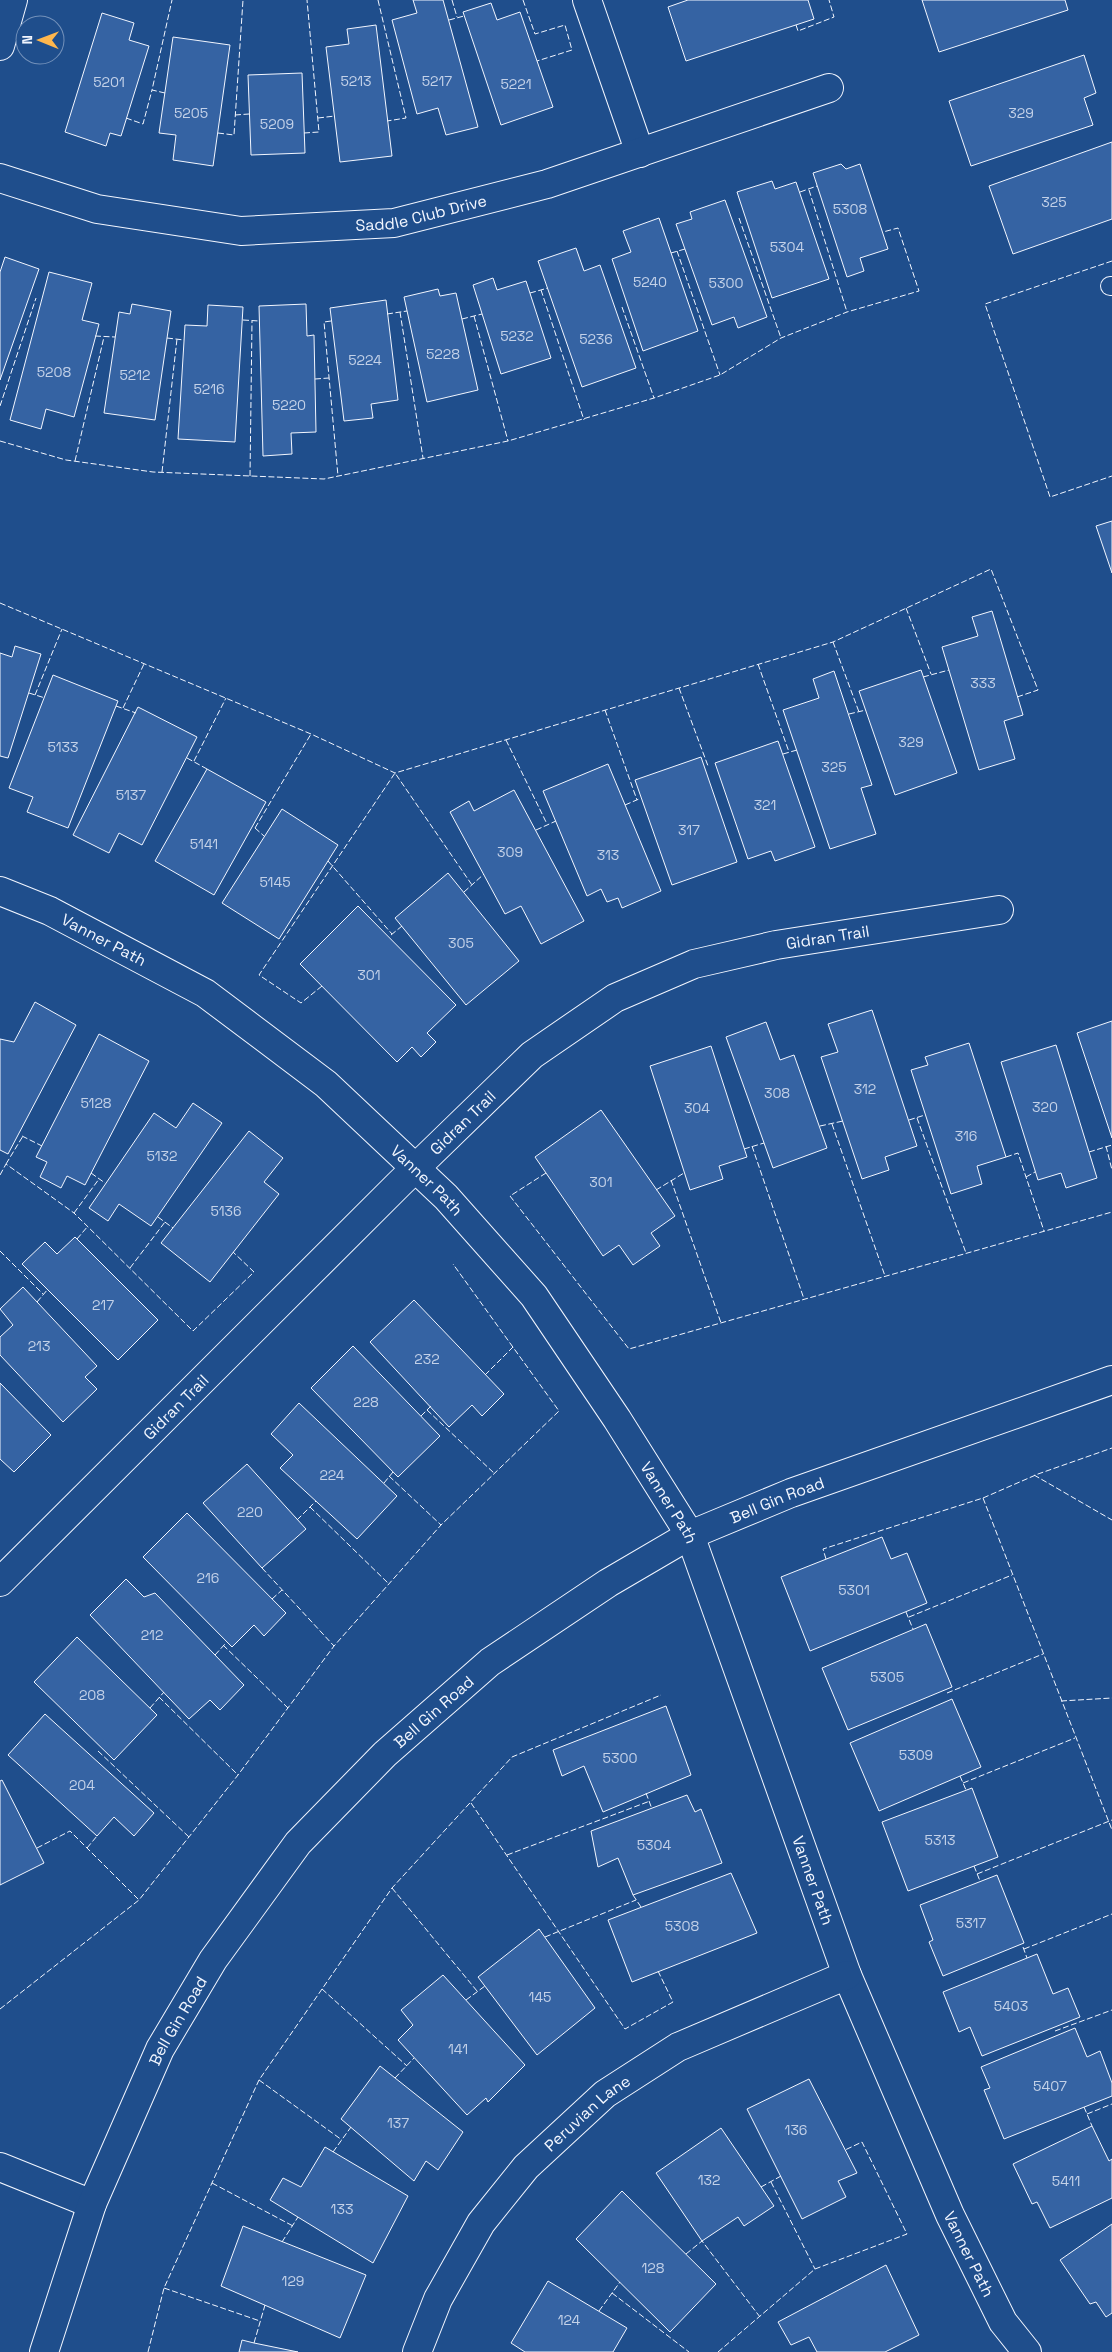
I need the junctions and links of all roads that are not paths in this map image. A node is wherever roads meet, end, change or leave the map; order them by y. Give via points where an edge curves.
1 (13, 0) edge
2 (587, 0) edge
3 (0, 46) edge
4 (829, 88) dead end
5 (640, 153) junction
6 (0, 178) edge
7 (0, 891) edge
8 (999, 910) dead end
9 (415, 1168) junction
10 (1112, 1380) edge
11 (690, 1535) junction
12 (0, 1582) edge
13 (847, 1975) junction
14 (0, 2167) edge
15 (92, 2204) junction
16 (44, 2352) edge
17 (417, 2352) edge
18 (1027, 2352) edge

1 - 3 street
2 - 5 street
4 - 5 street, Saddle Club Drive
5 - 6 street, Saddle Club Drive via 547,184 394,223 241,231 97,209
7 - 9 street, Vanner Path via 50,911 204,993 326,1084
8 - 9 street, Gidran Trail via 776,944 694,964 615,998 532,1055
9 - 11 street, Vanner Path via 446,1197 534,1296
9 - 12 street, Gidran Trail
10 - 11 street, Bell Gin Road via 791,1493
11 - 13 street, Vanner Path
11 - 15 street, Bell Gin Road via 608,1583 490,1662 385,1754 298,1844 213,1960 160,2049
13 - 17 street, Peruvian Lane via 678,2047 605,2094 526,2167 481,2223 438,2299
13 - 18 street, Vanner Path via 950,2215 1003,2322
14 - 15 street
15 - 16 street, Bell Gin Road

